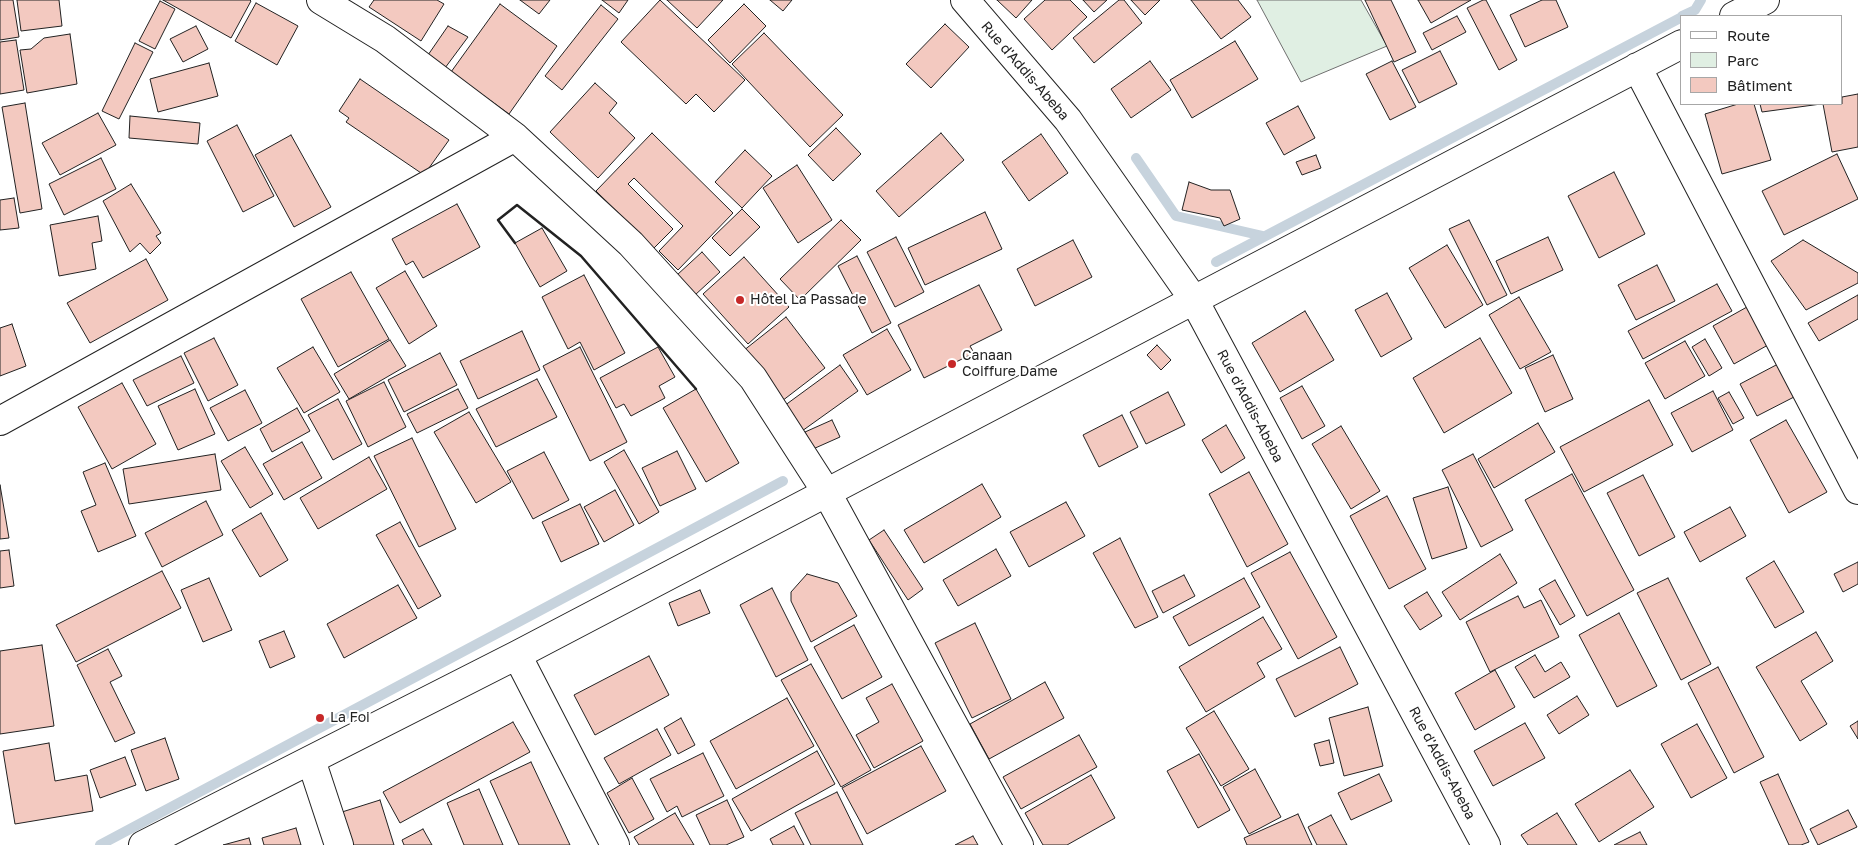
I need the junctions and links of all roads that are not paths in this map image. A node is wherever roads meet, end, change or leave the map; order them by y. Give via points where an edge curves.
1 (321, 0) edge
2 (965, 0) edge
3 (1765, 0) edge
4 (1736, 15) edge
5 (1680, 45) edge
6 (1637, 67) junction
7 (515, 137) junction
8 (1194, 300) junction
9 (0, 421) edge
10 (1858, 490) edge
11 (827, 493) junction
12 (516, 656) junction
13 (311, 760) junction
14 (143, 845) edge
15 (339, 845) edge
16 (615, 845) edge
17 (1019, 845) edge
18 (1486, 845) edge

1 - 7 street via 385,40
2 - 8 street, Rue d'Addis-Abeba via 1068,120
3 - 4 street
5 - 6 street
6 - 8 street
6 - 10 street
7 - 9 street
7 - 11 street via 631,244 752,378
8 - 11 street
8 - 18 street, Rue d'Addis-Abeba
11 - 12 street
11 - 17 street
12 - 13 street
12 - 16 street
13 - 14 street
13 - 15 street

